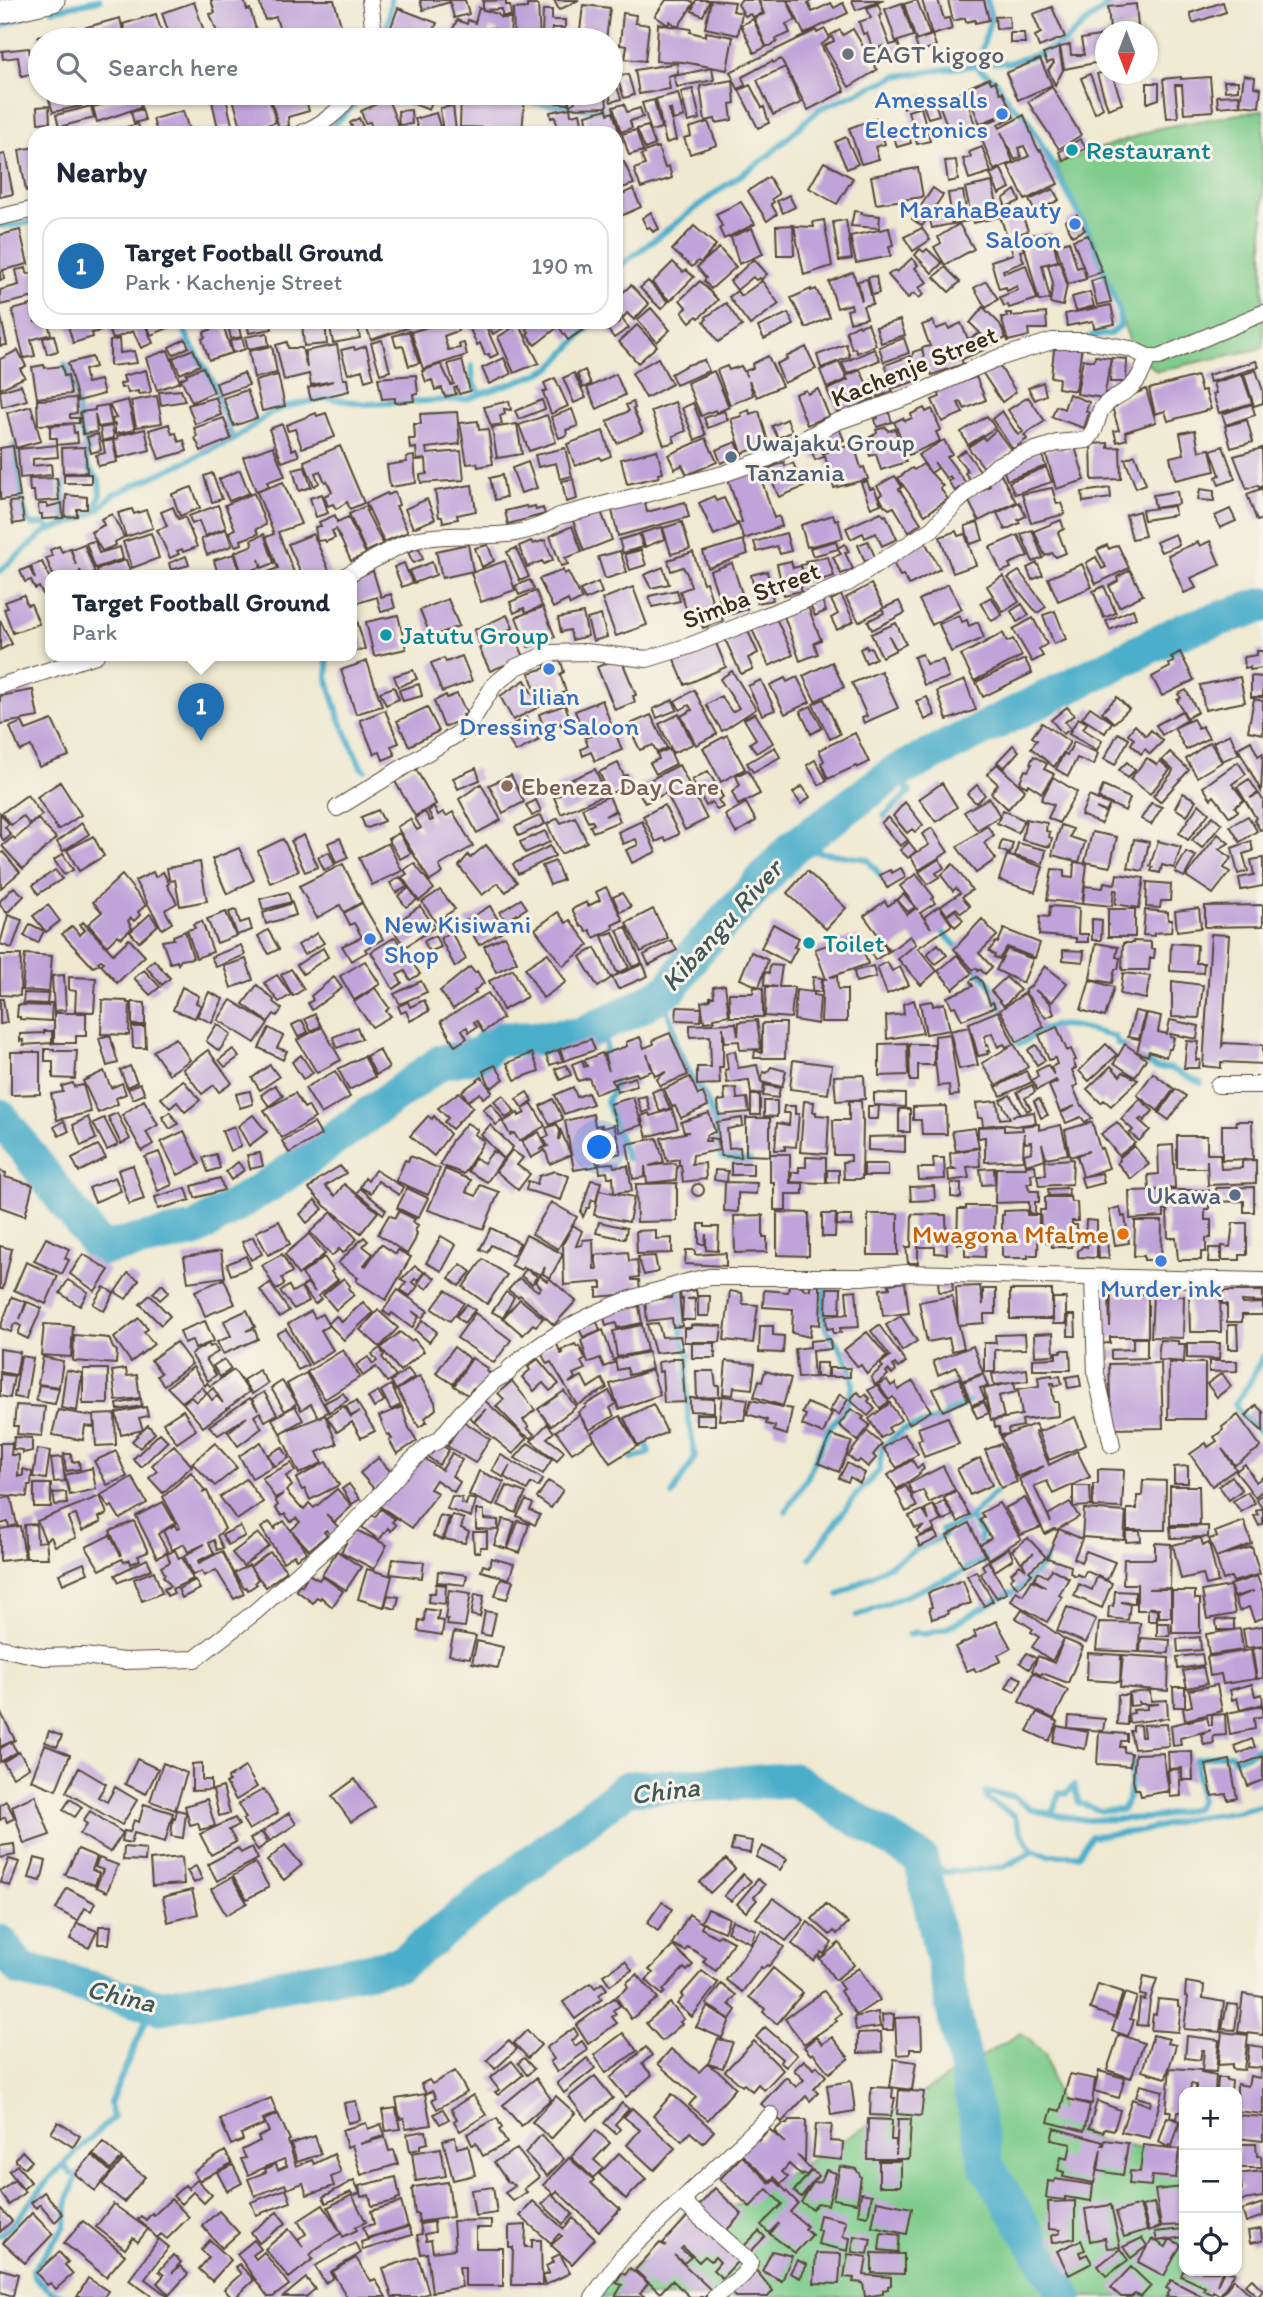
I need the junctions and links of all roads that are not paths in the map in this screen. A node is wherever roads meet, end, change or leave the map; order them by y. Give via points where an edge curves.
1 (370, 0) edge
2 (48, 1) edge
3 (0, 12) edge
4 (372, 28) edge
5 (344, 105) edge
6 (313, 126) edge
7 (28, 211) edge
8 (0, 217) edge
9 (1263, 313) edge
10 (1148, 357) junction
11 (356, 570) edge
12 (77, 661) edge
13 (0, 685) edge
14 (337, 808) dead end
15 (1263, 1084) edge
16 (1218, 1085) dead end
17 (1093, 1277) junction
18 (1263, 1281) edge
19 (1112, 1445) dead end
20 (0, 1648) edge
21 (771, 2115) dead end
22 (682, 2200) junction
23 (593, 2297) edge
24 (715, 2297) edge

1 - 4 street
2 - 3 main road
5 - 6 street
7 - 8 street
9 - 10 street
10 - 11 street, Kachenje Street via 1116,345 1052,341 836,422 769,458 720,475 559,516 519,534 415,539
10 - 14 street, Simba Street via 1131,387 1110,399 1101,411 1087,440 1057,443 998,465 932,529 848,583 647,659 585,652 550,653 534,659 494,685 467,728 454,738
12 - 13 street
15 - 16 street
17 - 18 street
17 - 19 street via 1096,1374
17 - 20 street via 907,1273 710,1277 612,1304 562,1329 495,1380 349,1528 256,1612 195,1659 43,1657
21 - 22 street
22 - 23 street via 622,2257
22 - 24 street via 750,2262 745,2273

